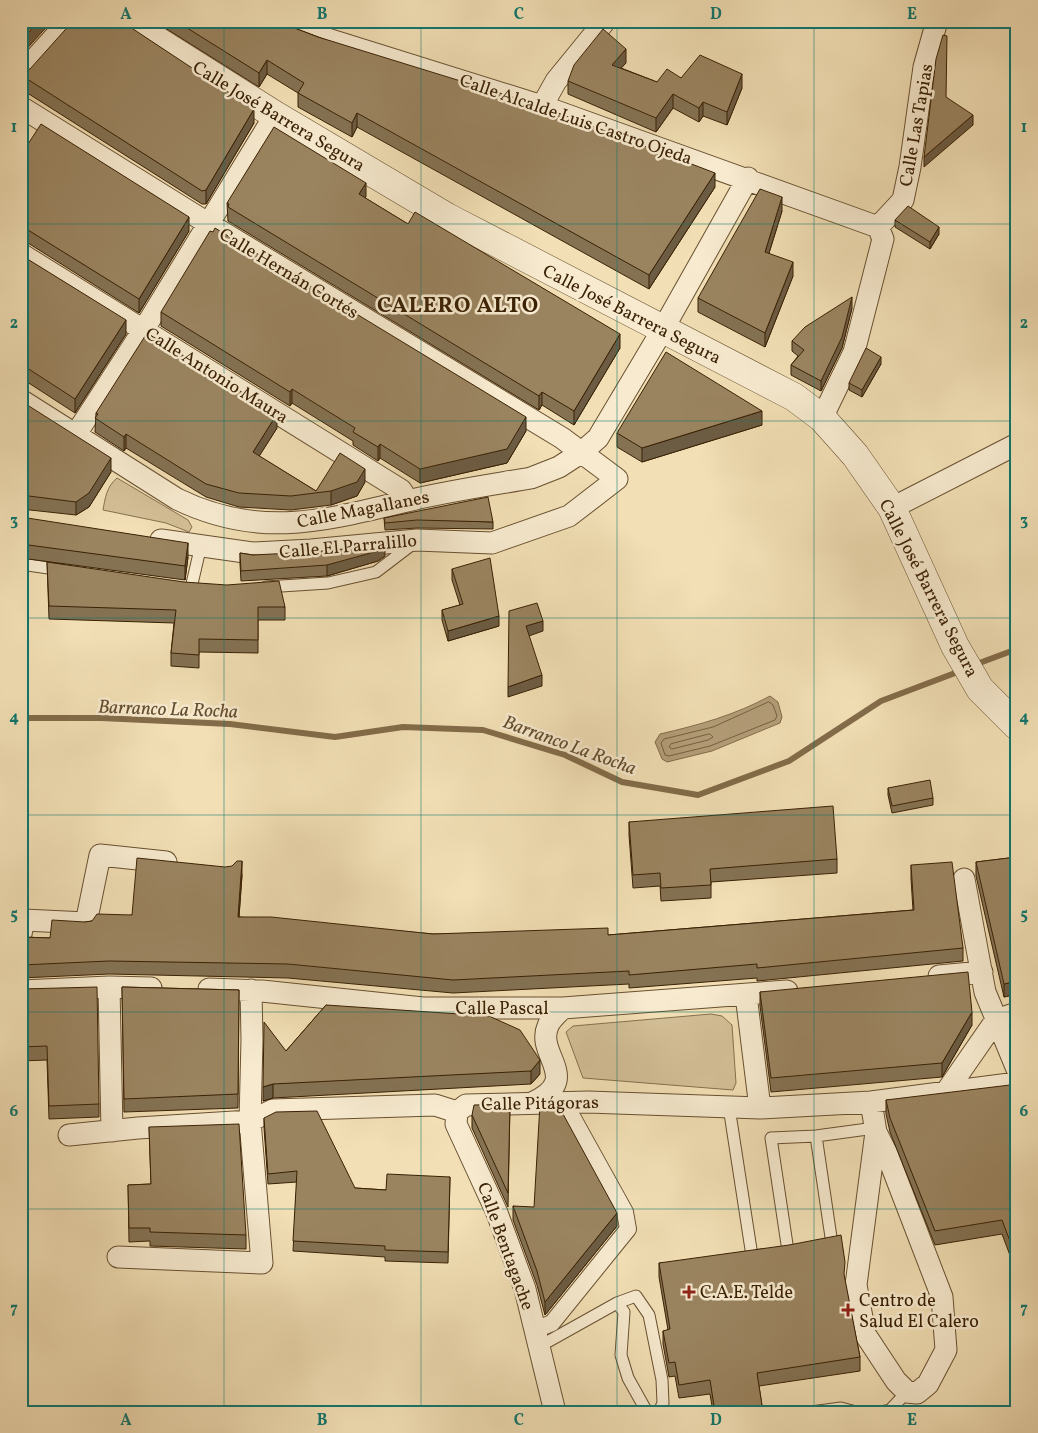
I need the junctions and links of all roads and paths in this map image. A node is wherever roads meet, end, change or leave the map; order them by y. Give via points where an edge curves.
1 (69, 21) edge
2 (126, 21) edge
3 (270, 21) edge
4 (605, 21) edge
5 (937, 21) edge
6 (21, 74) edge
7 (542, 106) junction
8 (21, 107) edge
9 (275, 115) junction
10 (748, 178) junction
11 (209, 224) junction
12 (878, 227) junction
13 (21, 254) edge
14 (144, 329) junction
15 (663, 329) junction
16 (21, 400) edge
17 (822, 418) junction
18 (76, 434) junction
19 (1017, 444) edge
20 (582, 452) junction
21 (408, 500) junction
22 (892, 508) junction
23 (144, 537) edge
24 (417, 540) junction
25 (201, 545) junction
26 (21, 564) edge
27 (78, 572) edge
28 (191, 588) edge
29 (254, 588) edge
30 (1017, 726) edge
31 (187, 864) edge
32 (964, 879) dead end
33 (21, 934) edge
34 (982, 972) junction
35 (923, 978) edge
36 (109, 987) junction
37 (805, 989) edge
38 (251, 990) junction
39 (21, 991) edge
40 (746, 995) junction
41 (563, 1008) junction
42 (1017, 1012) edge
43 (996, 1020) junction
44 (556, 1068) junction
45 (1017, 1069) edge
46 (1017, 1083) edge
47 (946, 1092) junction
48 (564, 1102) junction
49 (588, 1102) junction
50 (871, 1102) junction
51 (532, 1103) junction
52 (729, 1107) junction
53 (760, 1108) junction
54 (456, 1112) junction
55 (250, 1121) junction
56 (112, 1130) junction
57 (875, 1130) junction
58 (69, 1135) dead end
59 (816, 1136) junction
60 (814, 1247) edge
61 (118, 1257) dead end
62 (617, 1303) junction
63 (536, 1336) junction
64 (907, 1392) junction
65 (555, 1412) edge
66 (647, 1412) edge
67 (659, 1412) edge
68 (811, 1412) edge
69 (856, 1412) edge
70 (880, 1412) edge

1 - 6 street
2 - 9 street, Calle José Barrera Segura
3 - 7 street, Calle Alcalde Luis Castro Ojeda
4 - 7 street via 556,81
5 - 12 street, Calle Las Tapias via 924,66 903,200
7 - 10 street, Calle Alcalde Luis Castro Ojeda
8 - 11 street, Calle Hernán Cortés
9 - 11 street
9 - 15 street, Calle José Barrera Segura via 447,217
10 - 12 street, Calle Alcalde Luis Castro Ojeda
10 - 15 street, Calle Magallanes
11 - 14 street
11 - 20 street, Calle Hernán Cortés
12 - 17 street via 883,239 854,352
13 - 14 street, Calle Antonio Maura
14 - 18 street
14 - 21 street, Calle Antonio Maura via 401,490
15 - 17 street, Calle José Barrera Segura via 794,397
15 - 20 street, Calle Magallanes via 598,438
16 - 18 street, Calle Magallanes
17 - 22 street, Calle José Barrera Segura via 855,455
18 - 21 street, Calle Magallanes via 177,499 202,511 231,519 271,524 312,521
19 - 22 street
20 - 21 street, Calle Magallanes via 559,467 531,478
20 - 24 street, Calle El Parralillo via 617,479 569,516 492,543
22 - 30 street, Calle José Barrera Segura via 955,646 980,689
23 - 25 street, Calle El Parralillo
24 - 25 street, Calle El Parralillo via 252,554
24 - 29 lane via 376,572 328,583
25 - 28 lane
26 - 27 lane
31 - 33 street via 100,855 86,923 24,920
32 - 34 street
34 - 35 street
34 - 43 street via 985,992
36 - 38 street, Calle Pascal
36 - 39 street, Calle Pascal
36 - 56 street
37 - 40 street, Calle Pascal
38 - 41 street, Calle Pascal via 423,1008
38 - 55 street
40 - 41 street, Calle Pascal
40 - 53 street
41 - 44 street via 547,1027 547,1044
42 - 43 street
43 - 45 street
43 - 47 street
44 - 49 street via 569,1088
44 - 51 street via 554,1087
46 - 47 street, Calle Pitágoras
47 - 50 street, Calle Pitágoras
48 - 49 street, Calle Pitágoras
48 - 51 street, Calle Pitágoras
48 - 63 street via 625,1212 628,1229 552,1323
49 - 52 street, Calle Pitágoras
50 - 53 street, Calle Pitágoras
50 - 57 street
51 - 54 street, Calle Pitágoras via 466,1105
52 - 53 street, Calle Pitágoras
52 - 59 lane via 752,1256 783,1251 770,1138
54 - 55 street, Calle Pitágoras via 435,1105 273,1110
54 - 63 street, Calle Bentagache via 456,1124 498,1212 525,1289
55 - 56 street, Calle Pitágoras
55 - 61 street via 262,1263
56 - 58 street, Calle Pitágoras
57 - 59 lane
57 - 64 street via 856,1285 865,1334
57 - 64 street via 942,1297 946,1350 928,1384 917,1394
59 - 60 lane via 832,1244
62 - 63 lane via 548,1341
62 - 66 lane via 624,1312 621,1355 628,1378
62 - 67 lane via 636,1296 649,1315 662,1380 663,1403
63 - 65 street, Calle Bentagache
64 - 70 lane via 890,1410
68 - 69 lane via 840,1408

